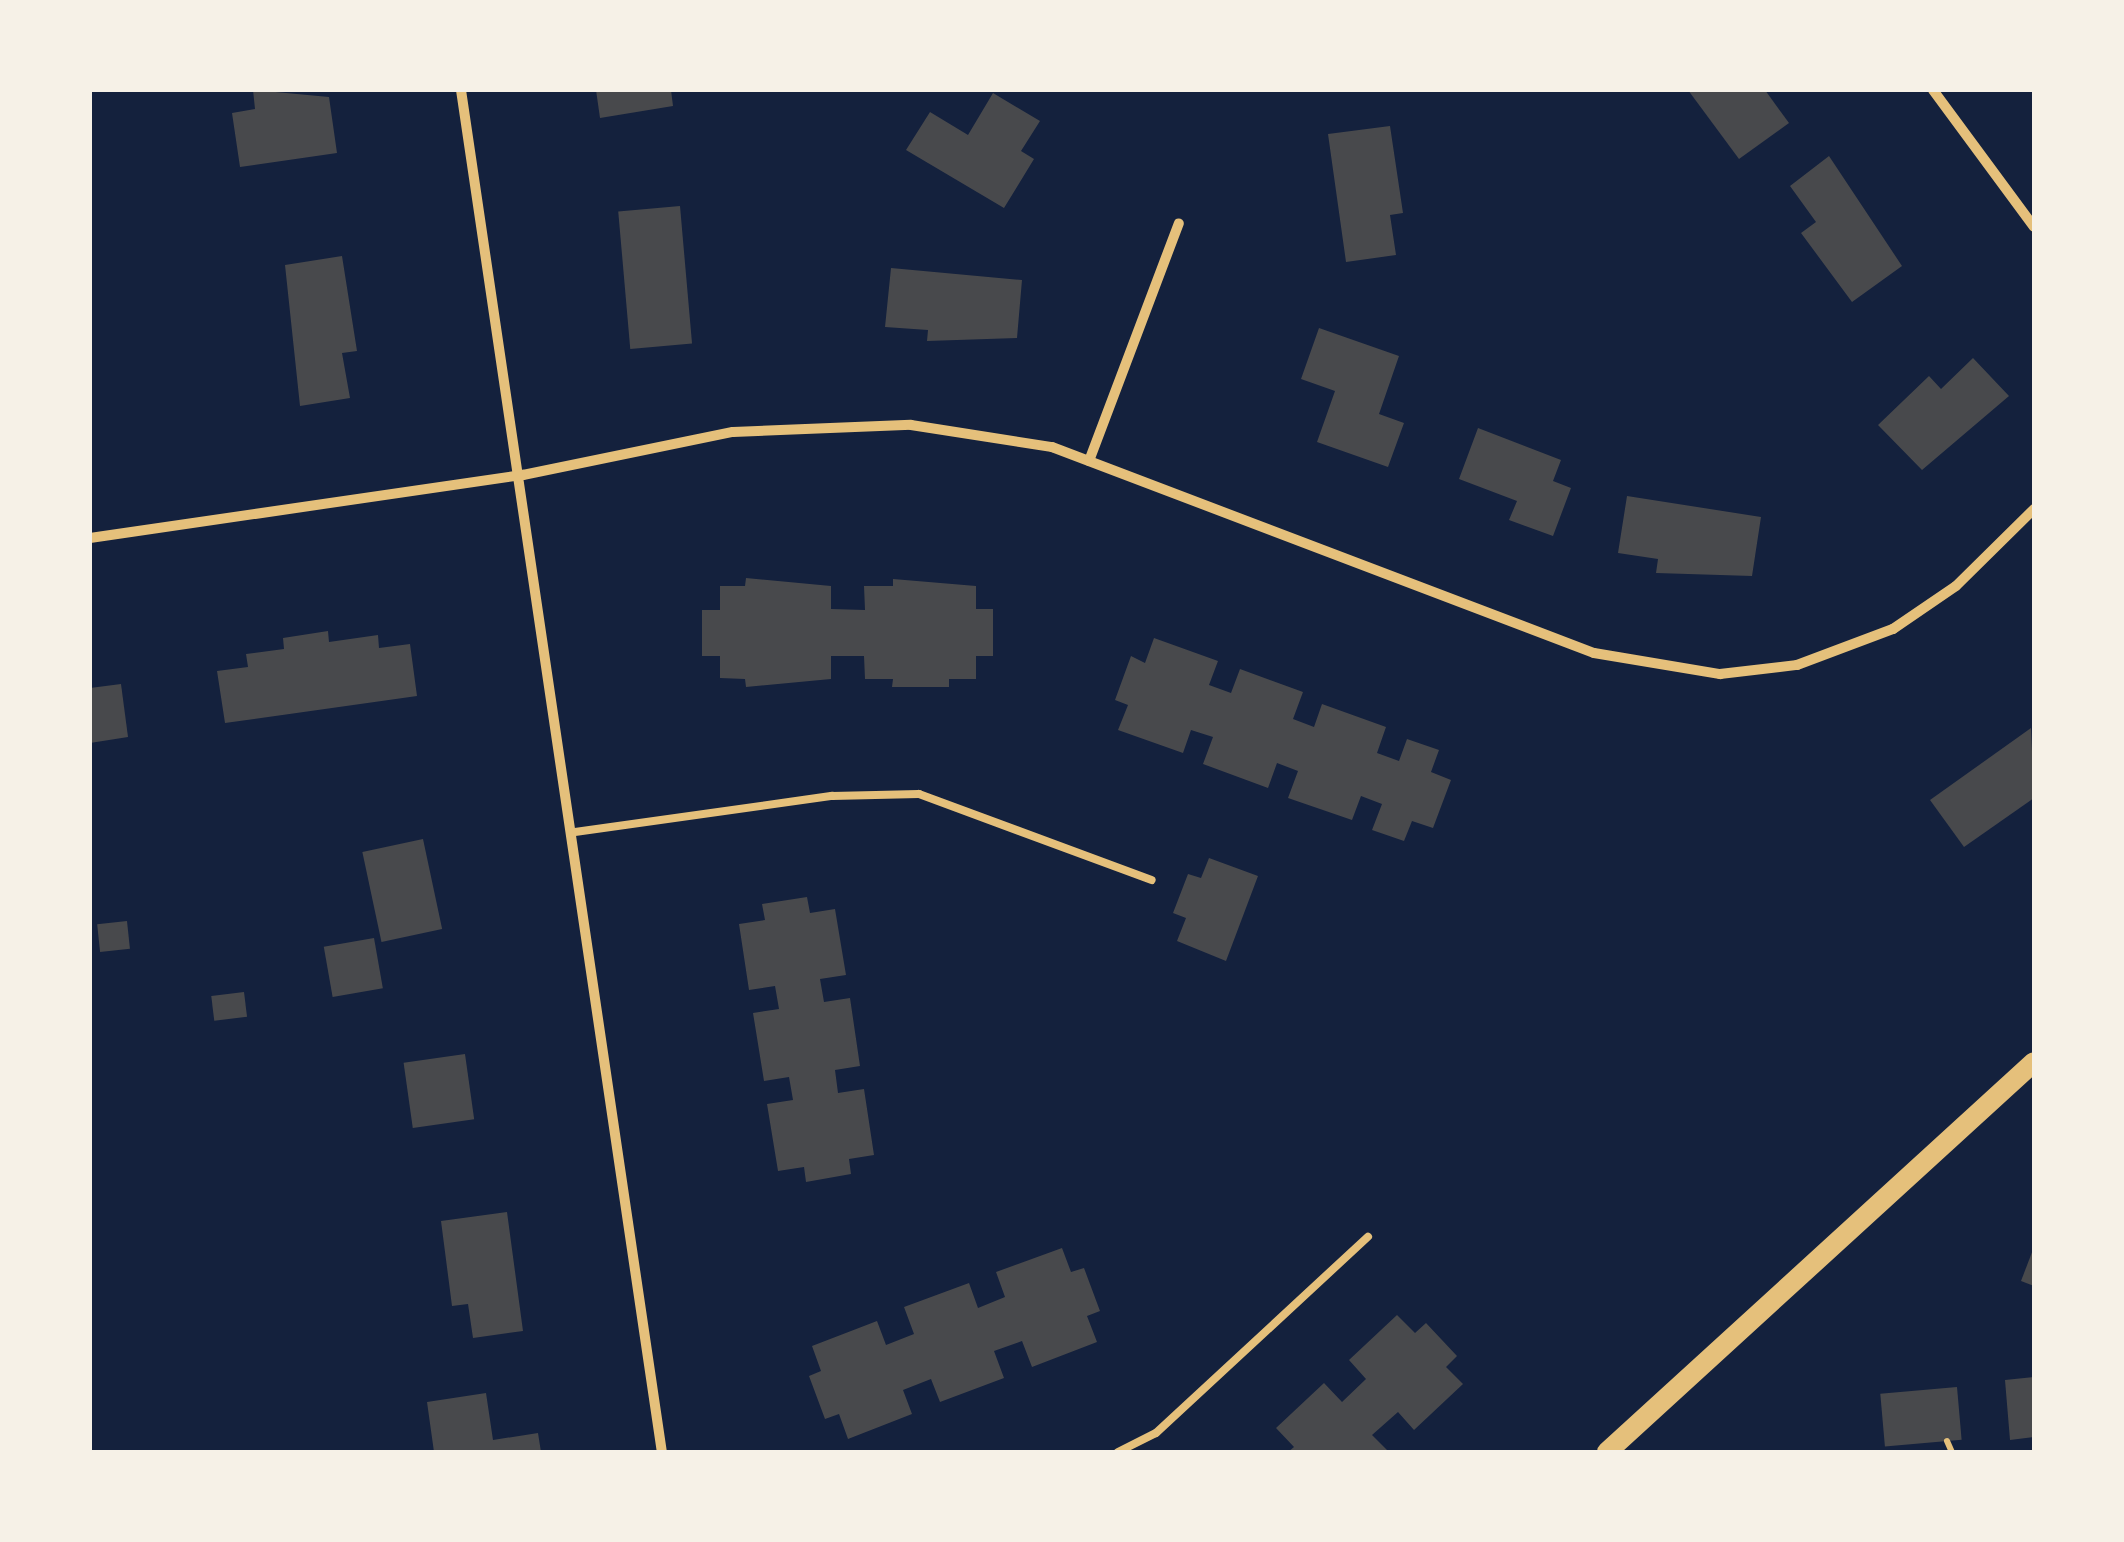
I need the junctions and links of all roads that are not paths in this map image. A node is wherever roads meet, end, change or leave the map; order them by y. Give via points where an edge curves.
1 (462, 90) edge
2 (1932, 90) edge
3 (1178, 223) dead end
4 (2034, 227) edge
5 (1089, 462) junction
6 (523, 475) junction
7 (2034, 509) edge
8 (90, 538) edge
9 (574, 832) junction
10 (1152, 880) dead end
11 (2034, 1062) edge
12 (1368, 1236) dead end
13 (662, 1452) edge
14 (1118, 1452) edge
15 (1607, 1452) edge

1 - 6 street
2 - 4 street
3 - 5 street
5 - 6 street via 940,427 812,424
5 - 7 street via 1594,652 1701,673 1797,665 1893,629 1956,586
6 - 8 street
6 - 9 street
9 - 10 lane via 832,796 918,794
9 - 13 street
11 - 15 main road
12 - 14 lane via 1156,1433

